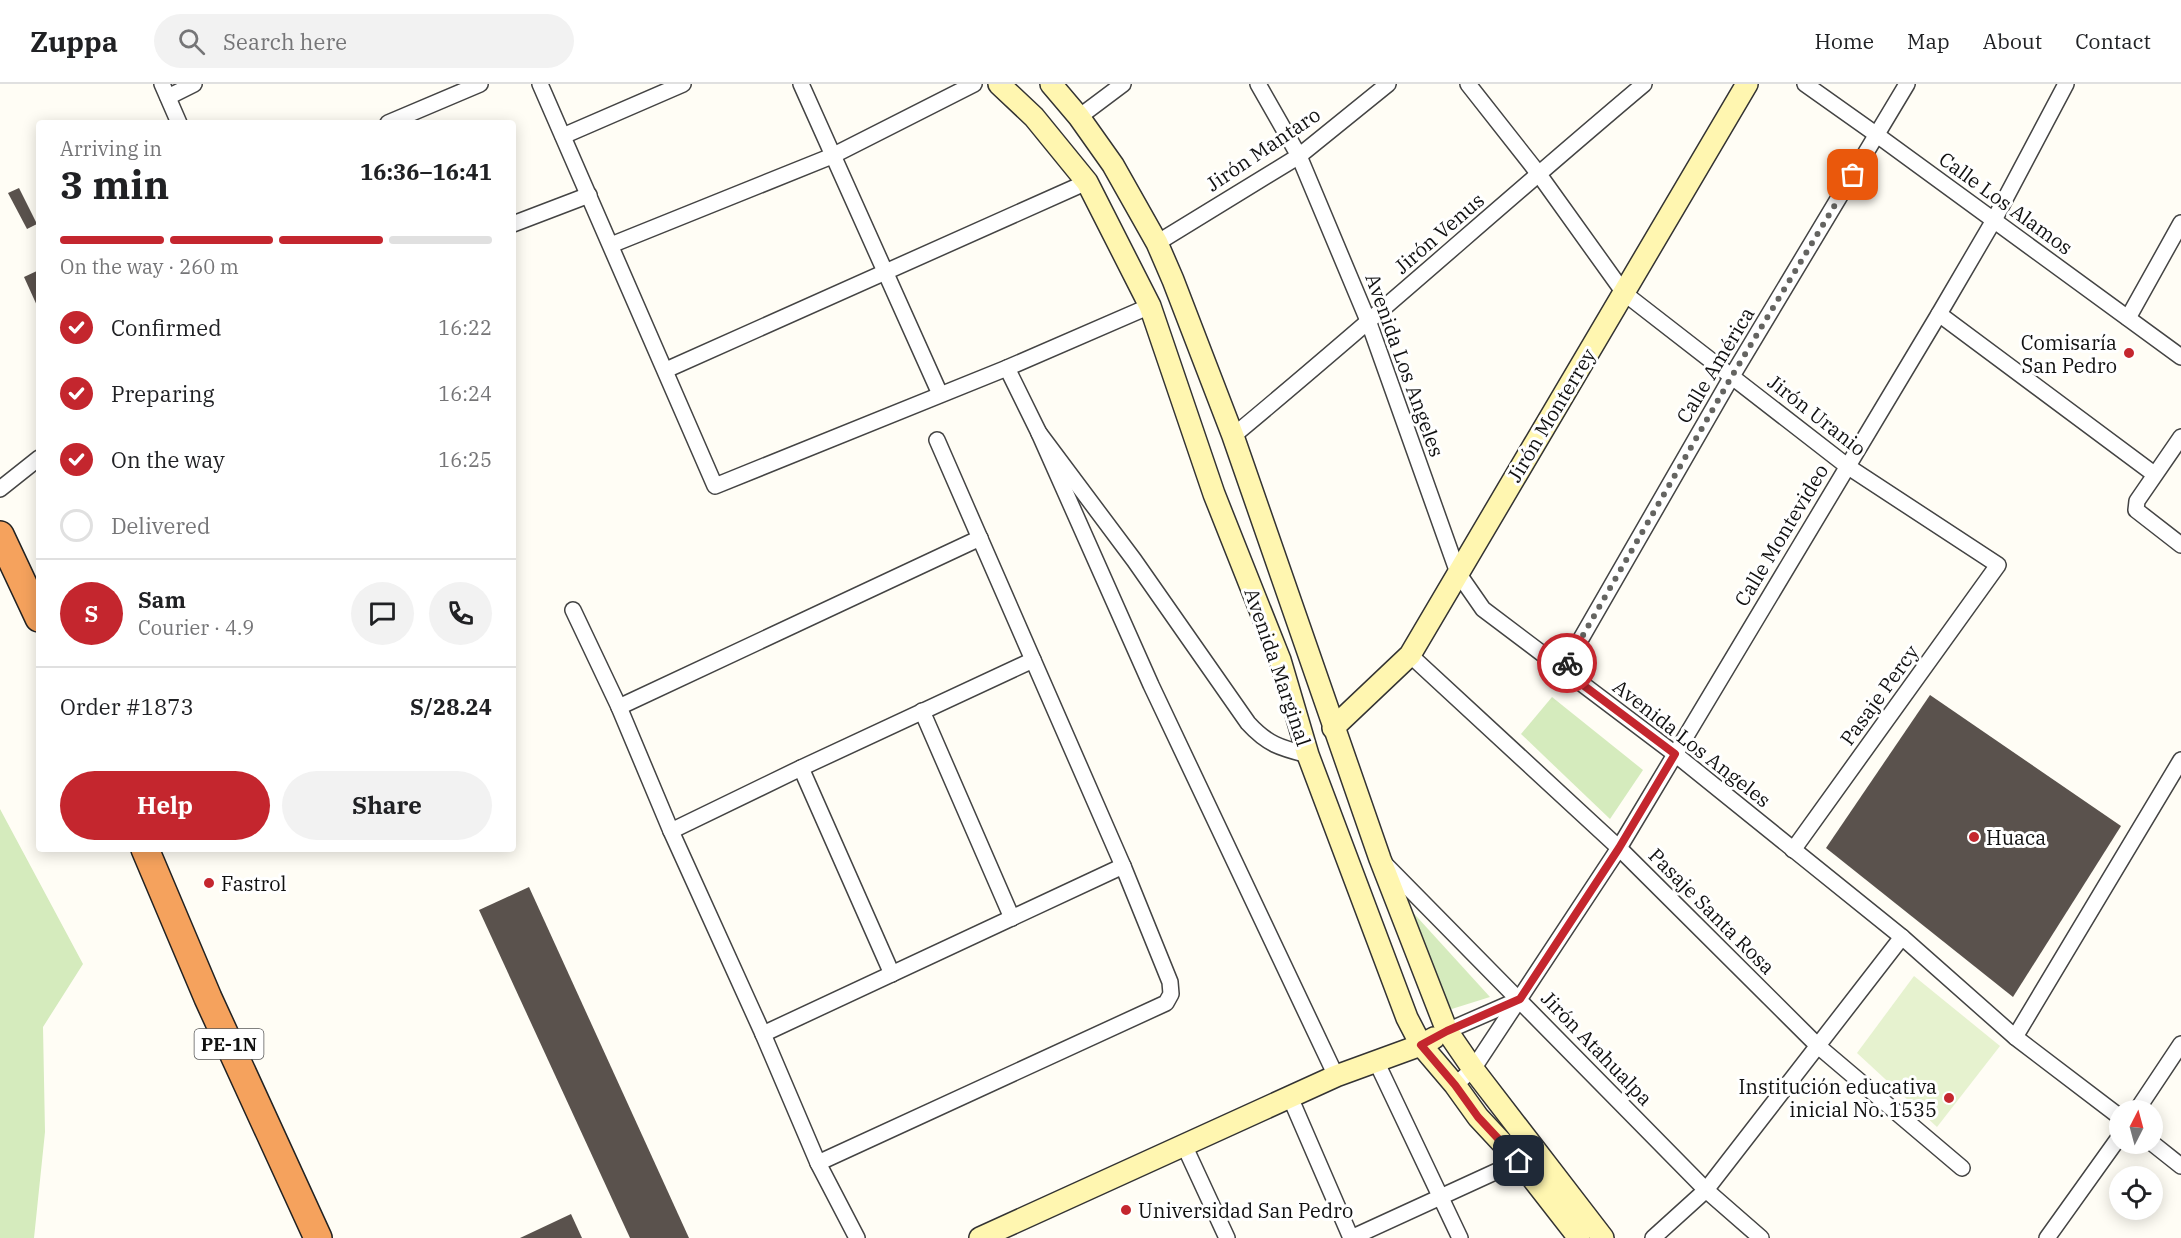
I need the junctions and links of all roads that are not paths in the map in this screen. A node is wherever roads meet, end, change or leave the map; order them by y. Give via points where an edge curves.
1 (194, 84) edge
2 (480, 84) edge
3 (540, 84) edge
4 (683, 84) edge
5 (801, 84) edge
6 (974, 84) edge
7 (999, 84) edge
8 (1051, 84) edge
9 (1123, 84) edge
10 (1258, 84) edge
11 (1388, 84) edge
12 (1468, 84) edge
13 (1644, 84) edge
14 (1747, 84) edge
15 (1805, 84) edge
16 (1907, 84) edge
17 (2066, 84) edge
18 (165, 91) edge
19 (1079, 117) junction
20 (178, 120) edge
21 (395, 120) edge
22 (1877, 135) junction
23 (563, 136) junction
24 (832, 156) junction
25 (1299, 156) junction
26 (1538, 173) junction
27 (1087, 182) junction
28 (589, 195) junction
29 (1994, 220) junction
30 (516, 223) edge
31 (2181, 223) edge
32 (1157, 243) junction
33 (611, 245) junction
34 (884, 272) junction
35 (1624, 293) junction
36 (1150, 306) junction
37 (1939, 314) junction
38 (2128, 318) junction
39 (1369, 323) junction
40 (2181, 357) edge
41 (1007, 368) junction
42 (666, 370) junction
43 (1732, 376) junction
44 (940, 394) junction
45 (1039, 433) junction
46 (1233, 436) junction
47 (2181, 437) edge
48 (937, 440) dead end
49 (36, 460) edge
50 (1847, 465) junction
51 (2154, 474) junction
52 (0, 489) edge
53 (0, 535) edge
54 (980, 538) junction
55 (2181, 545) edge
56 (1998, 565) joint
57 (1458, 573) junction
58 (573, 610) dead end
59 (36, 612) edge
60 (1410, 656) junction
61 (1033, 660) junction
62 (1563, 670) junction
63 (619, 707) junction
64 (922, 711) junction
65 (1334, 729) junction
66 (1675, 754) junction
67 (1308, 755) junction
68 (2181, 760) edge
69 (801, 768) junction
70 (2175, 784) edge
71 (671, 831) junction
72 (1619, 848) junction
73 (1793, 850) junction
74 (145, 852) edge
75 (1380, 859) junction
76 (1123, 866) junction
77 (1012, 918) junction
78 (1902, 937) junction
79 (892, 974) junction
80 (1520, 999) junction
81 (1447, 1031) junction
82 (764, 1034) junction
83 (2015, 1036) junction
84 (2181, 1044) edge
85 (1421, 1045) junction
86 (1818, 1046) junction
87 (1376, 1061) junction
88 (1473, 1069) junction
89 (1336, 1076) junction
90 (1455, 1085) junction
91 (1290, 1097) junction
92 (2144, 1100) edge
93 (2109, 1109) edge
94 (1184, 1146) junction
95 (2109, 1151) edge
96 (2163, 1152) edge
97 (1519, 1161) junction
98 (818, 1163) junction
99 (2181, 1166) edge
100 (1962, 1168) dead end
101 (1706, 1190) junction
102 (1441, 1197) junction
103 (318, 1238) edge
104 (857, 1238) edge
105 (980, 1238) edge
106 (1227, 1238) edge
107 (1351, 1238) edge
108 (1460, 1238) edge
109 (1579, 1238) edge
110 (1603, 1238) edge
111 (1653, 1238) edge
112 (1761, 1238) edge
113 (2047, 1238) edge

1 - 18 street
2 - 21 street
3 - 23 street
4 - 23 street
5 - 24 street
6 - 24 street
7 - 27 main road, Avenida Marginal via 1034,117
8 - 19 main road, Avenida Marginal
9 - 19 street
10 - 25 street, Avenida Los Angeles
11 - 25 street, Jirón Mantaro
12 - 26 street, Jirón Uranio
13 - 26 street, Jirón Venus
14 - 35 main road, Jirón Monterrey
15 - 22 street, Calle Los Alamos
16 - 22 street, Calle América
17 - 29 street, Calle Montevideo
18 - 20 street
19 - 32 main road, Avenida Marginal via 1113,165
22 - 29 street, Calle Los Alamos
22 - 43 street, Calle América
23 - 28 street
24 - 33 street
24 - 34 street
25 - 32 street, Jirón Mantaro
25 - 39 street, Avenida Los Angeles
26 - 35 street, Jirón Uranio
26 - 39 street, Jirón Venus
27 - 34 street
27 - 36 main road, Avenida Marginal
28 - 30 street
28 - 33 street
29 - 37 street, Calle Montevideo
29 - 38 street, Calle Los Alamos
31 - 38 street
32 - 46 main road, Avenida Marginal
33 - 42 street
34 - 42 street
34 - 44 street
35 - 43 street, Jirón Uranio
35 - 57 main road, Jirón Monterrey
36 - 41 street
36 - 67 main road, Avenida Marginal via 1214,494 1280,660
37 - 50 street, Calle Montevideo
37 - 51 street
38 - 40 street, Calle Los Alamos
39 - 46 street, Jirón Venus
39 - 57 street, Avenida Los Angeles
41 - 44 street
41 - 45 street
42 - 44 street via 715,486
43 - 50 street, Jirón Uranio
43 - 62 street, Calle América
45 - 67 street via 1248,723 1278,748
45 - 89 street via 1151,685
46 - 65 main road, Avenida Marginal
47 - 51 street
48 - 54 street
49 - 52 street
50 - 56 street, Jirón Uranio
50 - 66 street, Calle Montevideo
51 - 55 street via 2137,501 2136,510
53 - 59 highway
54 - 61 street
54 - 63 street
56 - 73 street, Pasaje Percy
57 - 60 main road, Jirón Monterrey
57 - 62 street, Avenida Los Angeles via 1483,609
58 - 63 street
60 - 65 main road, Jirón Monterrey
60 - 72 street, Pasaje Santa Rosa
61 - 64 street
61 - 76 street
62 - 66 street, Avenida Los Angeles
63 - 71 street
64 - 69 street
64 - 77 street
65 - 75 main road, Avenida Marginal
66 - 72 street, Calle Montevideo
66 - 73 street, Avenida Los Angeles
67 - 85 main road, Avenida Marginal via 1407,1018
68 - 70 street
69 - 71 street
69 - 79 street
70 - 83 street
71 - 82 street
72 - 80 street, Calle Montevideo
72 - 86 street, Pasaje Santa Rosa
73 - 78 street, Avenida Los Angeles
74 - 103 highway, PE-1N
75 - 80 street, Jirón Atahualpa
75 - 81 main road, Avenida Marginal
76 - 77 street
76 - 98 street via 1170,982 1171,994 1166,1003
77 - 79 street
78 - 83 street, Avenida Los Angeles
78 - 86 street
79 - 82 street
80 - 81 street
80 - 88 street, Calle Montevideo
80 - 101 street, Jirón Atahualpa
81 - 85 main road
81 - 88 main road, Avenida Marginal
82 - 98 street
83 - 93 street, Avenida Los Angeles
84 - 92 street
85 - 87 main road
85 - 90 main road, Avenida Marginal
86 - 100 street, Pasaje Santa Rosa
86 - 101 street
87 - 89 main road
87 - 102 street
88 - 90 street, Calle Montevideo
88 - 110 main road, Avenida Marginal
89 - 91 main road
90 - 97 main road, Avenida Marginal via 1478,1117
91 - 94 main road
91 - 107 street
94 - 105 main road
94 - 106 street
95 - 113 street
96 - 99 street
97 - 102 street
97 - 109 main road, Avenida Marginal
98 - 104 street
101 - 111 street
101 - 112 street, Jirón Atahualpa
102 - 107 street
102 - 108 street

